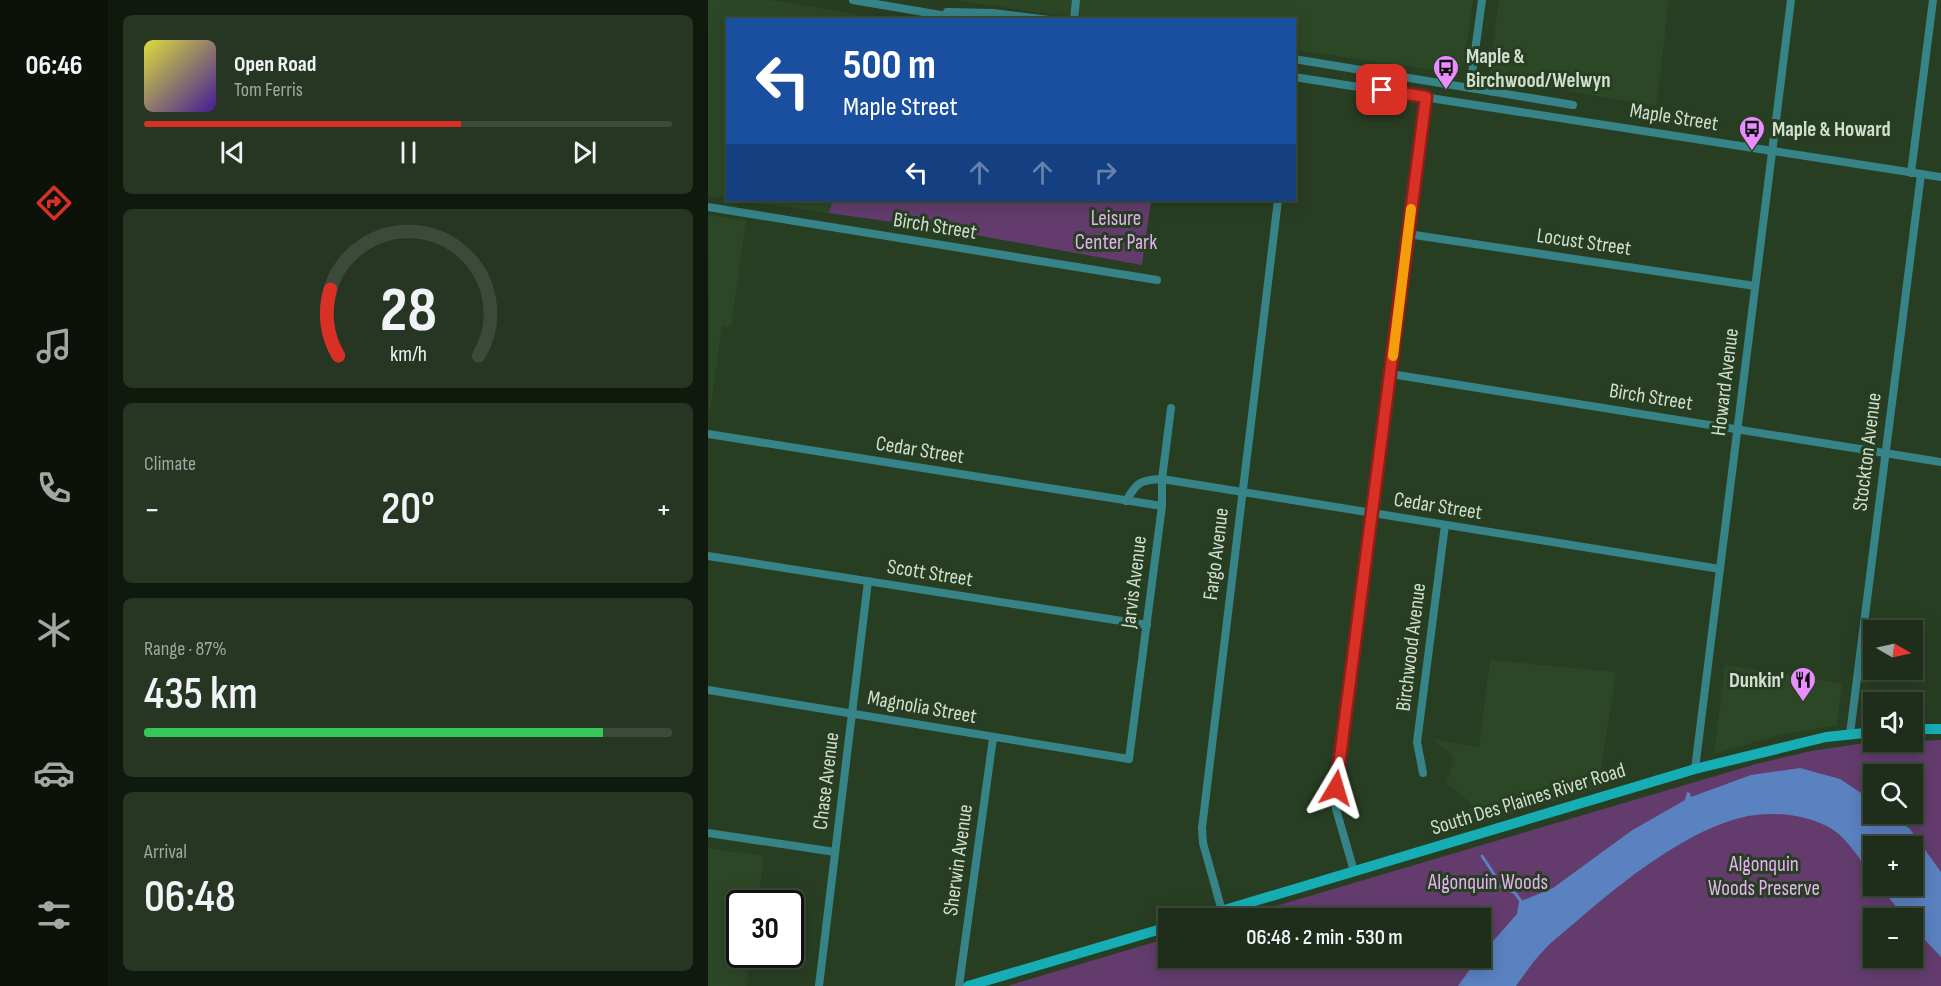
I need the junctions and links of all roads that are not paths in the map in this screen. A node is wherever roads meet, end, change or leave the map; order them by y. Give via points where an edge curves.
1 (852, 0) edge
2 (1076, 0) edge
3 (1482, 0) edge
4 (1791, 0) edge
5 (1933, 0) edge
6 (933, 13) junction
7 (959, 18) edge
8 (1034, 18) edge
9 (1074, 18) edge
10 (1296, 59) edge
11 (1296, 77) edge
12 (1470, 88) junction
13 (1426, 97) junction
14 (1573, 105) dead end
15 (1772, 151) junction
16 (1911, 172) junction
17 (1920, 174) junction
18 (1941, 177) edge
19 (1278, 201) edge
20 (708, 207) edge
21 (1408, 234) junction
22 (1157, 280) dead end
23 (1755, 286) junction
24 (1391, 374) junction
25 (1171, 408) dead end
26 (1737, 429) junction
27 (708, 434) edge
28 (1884, 453) junction
29 (1941, 462) edge
30 (1162, 479) junction
31 (1242, 492) junction
32 (1126, 501) junction
33 (1162, 506) junction
34 (1371, 514) junction
35 (1445, 525) junction
36 (708, 556) edge
37 (1720, 569) junction
38 (868, 581) junction
39 (1147, 625) junction
40 (708, 690) edge
41 (852, 713) junction
42 (1923, 729) edge
43 (1941, 729) edge
44 (1863, 733) edge
45 (1850, 734) junction
46 (993, 738) junction
47 (1129, 759) joint
48 (1695, 769) junction
49 (1423, 773) dead end
50 (708, 833) edge
51 (835, 852) junction
52 (1354, 871) junction
53 (1221, 908) edge
54 (1232, 908) edge
55 (1158, 930) edge
56 (819, 986) edge
57 (959, 986) edge
58 (968, 986) edge

1 - 6 street
2 - 9 street
3 - 12 street
4 - 15 street, Howard Avenue
5 - 16 street
6 - 7 street
6 - 8 street
10 - 12 street
11 - 13 street, Maple Street
12 - 14 street
13 - 15 street, Maple Street
13 - 21 street
15 - 16 street, Maple Street
15 - 23 street, Howard Avenue
16 - 17 street, Maple Street
17 - 18 street, Maple Street
17 - 28 street, Stockton Avenue
19 - 31 street, Fargo Avenue
20 - 22 street, Birch Street
21 - 23 street, Locust Street
21 - 24 street
23 - 26 street, Howard Avenue
24 - 26 street, Birch Street
24 - 34 street
25 - 30 street, Jarvis Avenue
26 - 28 street, Birch Street
26 - 37 street, Howard Avenue
27 - 32 street, Cedar Street
28 - 29 street, Birch Street
28 - 45 street, Stockton Avenue
30 - 31 street, Cedar Street
30 - 32 street, Cedar Street via 1144,480 1134,486
30 - 33 street, Jarvis Avenue
31 - 34 street, Cedar Street
31 - 53 street, Fargo Avenue via 1202,828
32 - 33 street, Cedar Street
33 - 39 street, Jarvis Avenue
34 - 35 street, Cedar Street
34 - 52 street via 1336,788 1336,809
35 - 37 street, Cedar Street
35 - 49 street, Birchwood Avenue via 1417,742
36 - 38 street, Scott Street
37 - 48 street, Howard Avenue
38 - 39 street, Scott Street
38 - 41 street, Chase Avenue
39 - 47 street, Jarvis Avenue
40 - 41 street, Magnolia Street
41 - 46 street, Magnolia Street
41 - 51 street, Chase Avenue
42 - 43 main road
44 - 45 main road, South Des Plaines River Road
45 - 48 main road, South Des Plaines River Road
46 - 47 street, Magnolia Street
46 - 57 street, Sherwin Avenue
48 - 52 main road, South Des Plaines River Road
50 - 51 street
51 - 56 street, Chase Avenue
52 - 54 main road, South Des Plaines River Road
55 - 58 main road

